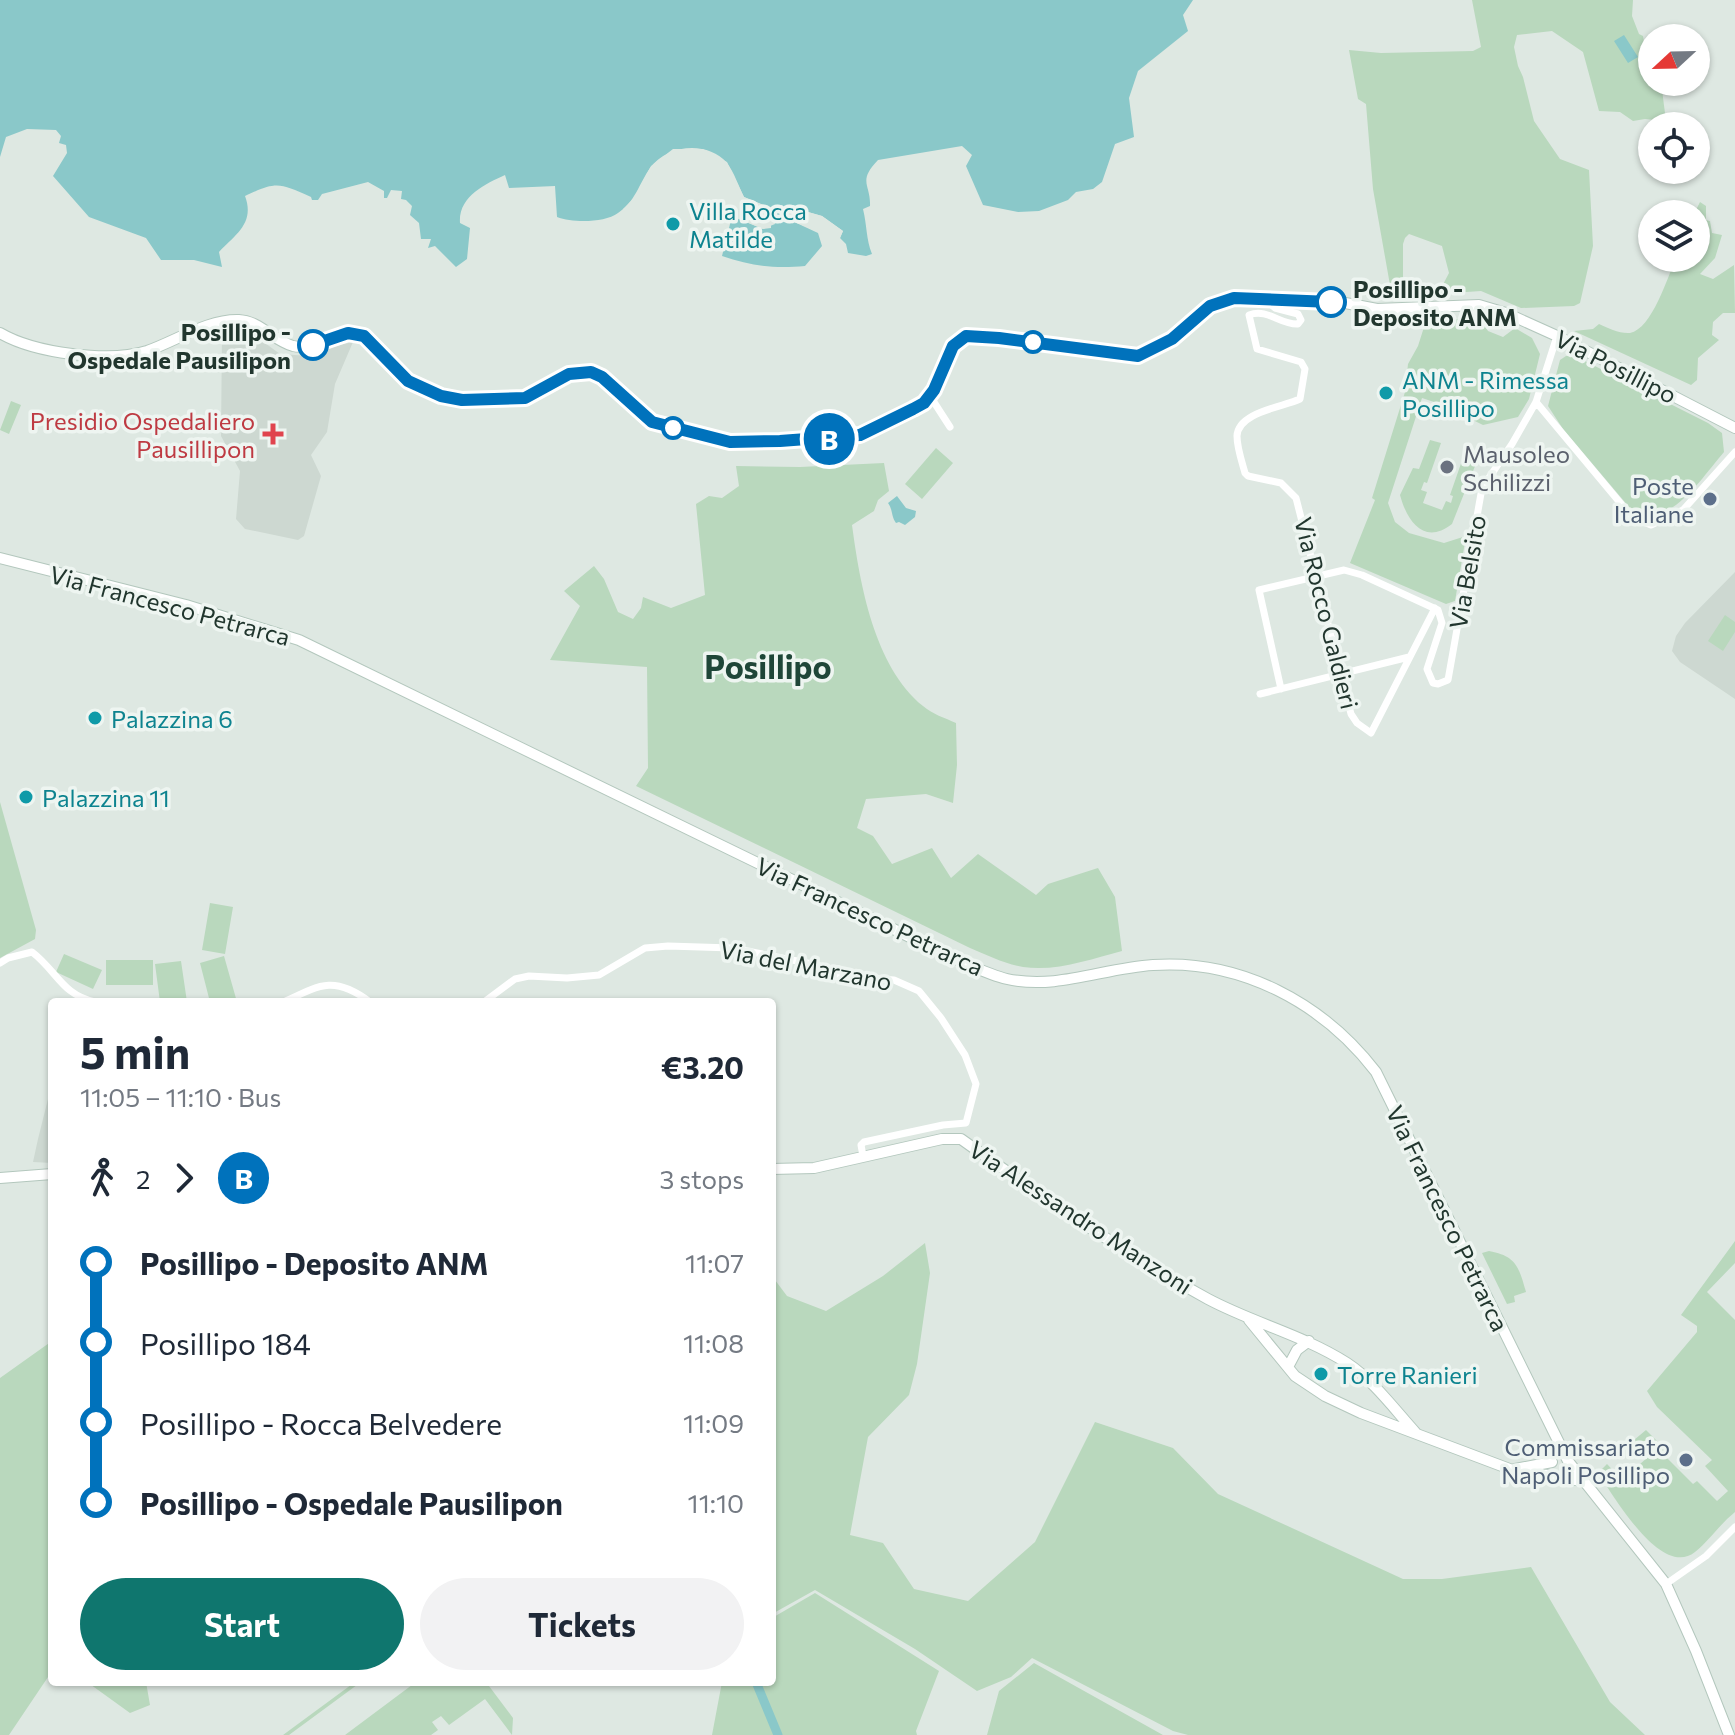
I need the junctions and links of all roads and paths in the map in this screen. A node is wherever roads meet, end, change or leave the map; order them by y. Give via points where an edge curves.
1 (1264, 298) junction
2 (0, 333) edge
3 (1557, 336) junction
4 (930, 396) junction
5 (1536, 402) junction
6 (950, 427) dead end
7 (1735, 428) edge
8 (1735, 452) edge
9 (0, 558) edge
10 (1316, 575) junction
11 (1435, 608) junction
12 (1409, 657) junction
13 (1341, 674) junction
14 (1281, 689) junction
15 (1260, 694) dead end
16 (0, 963) edge
17 (82, 998) edge
18 (292, 998) edge
19 (361, 998) edge
20 (489, 998) edge
21 (863, 1156) junction
22 (776, 1169) edge
23 (48, 1174) edge
24 (0, 1178) edge
25 (1245, 1316) junction
26 (1309, 1341) junction
27 (1288, 1367) junction
28 (1374, 1389) junction
29 (1367, 1415) junction
30 (1547, 1420) junction
31 (1416, 1433) junction
32 (1553, 1461) junction
33 (1568, 1462) junction
34 (1509, 1468) junction
35 (1558, 1476) junction
36 (1584, 1483) junction
37 (1735, 1527) edge
38 (1666, 1584) junction
39 (1729, 1735) edge

1 - 3 street, Via Posillipo via 1377,309 1479,305
1 - 4 street, Via Posillipo via 1234,298 1210,306 1172,339 1138,356 966,336 953,346
1 - 10 street, Via Rocco Galdieri via 1300,318 1293,325 1265,313 1248,318 1258,350 1303,364 1301,397 1242,423 1238,440 1246,475 1281,483 1296,498
2 - 4 street via 40,350 100,355 138,353 229,321 249,322 294,346 356,334 375,345 408,381 441,396 517,399 569,374 591,372 652,422 730,442 851,437
3 - 5 street, Via Belsito
3 - 7 street, Via Posillipo
4 - 6 street
5 - 8 street via 1632,517 1651,525 1683,510
5 - 11 street, Via Belsito via 1484,482 1450,675 1438,684 1427,669 1442,623
9 - 30 street, Via Francesco Petrarca via 299,640 1004,979 1060,982 1153,965 1207,966 1288,994 1329,1022 1376,1072
10 - 11 street via 1352,571
10 - 13 street, Via Rocco Galdieri
10 - 14 street via 1259,590
11 - 12 street
12 - 13 street
12 - 13 street, Via Rocco Galdieri via 1371,733 1353,719
13 - 14 street
14 - 15 street
16 - 17 street via 32,952 72,995
18 - 19 street via 330,984
20 - 21 street, Via del Marzano via 515,979 599,975 645,948 668,946 732,948 817,965 842,976 894,980 919,991 934,1009 965,1055 976,1084 966,1123 864,1142
21 - 22 street, Via Alessandro Manzoni via 814,1168
21 - 25 street, Via Alessandro Manzoni via 961,1139 1068,1214
23 - 24 street
25 - 26 street, Via Alessandro Manzoni
25 - 27 street, Via Alessandro Manzoni
26 - 27 street
26 - 28 street, Via Alessandro Manzoni via 1350,1365
27 - 29 street, Via Alessandro Manzoni via 1308,1387
28 - 29 street via 1377,1409
28 - 31 street, Via Alessandro Manzoni
29 - 31 street, Via Alessandro Manzoni
30 - 32 street, Via Francesco Petrarca
30 - 33 street, Via Francesco Petrarca
31 - 34 street, Via Alessandro Manzoni
32 - 33 street
32 - 34 street, Via Alessandro Manzoni
32 - 35 street via 1550,1468
33 - 35 street via 1569,1471
33 - 36 street
34 - 35 street, Via Alessandro Manzoni
35 - 36 street, Via Alessandro Manzoni
36 - 38 street
37 - 38 street
38 - 39 street

